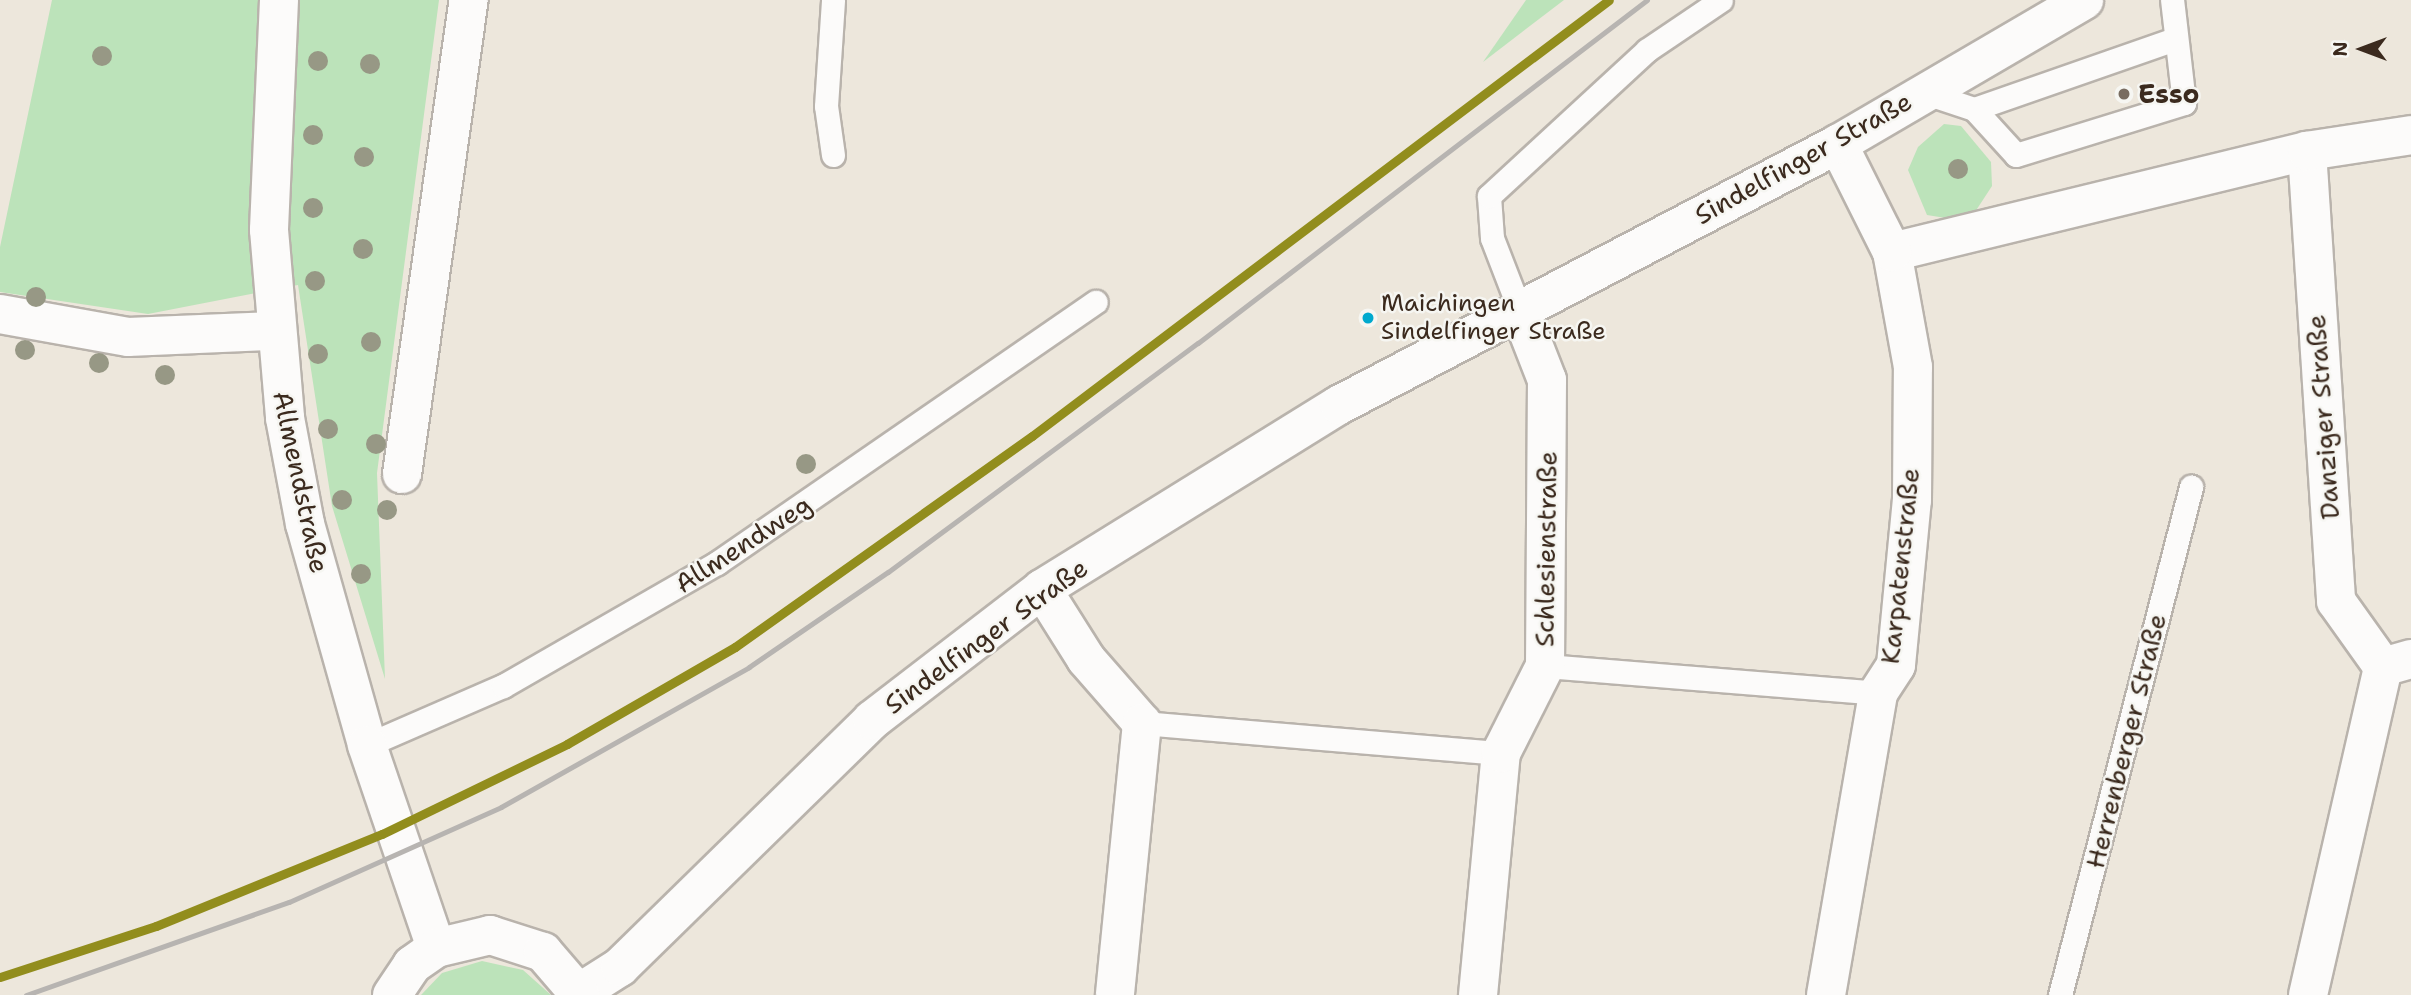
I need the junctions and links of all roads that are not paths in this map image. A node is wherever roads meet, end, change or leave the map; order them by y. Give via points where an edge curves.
1 (279, 0) edge
2 (469, 0) edge
3 (833, 0) edge
4 (1721, 0) edge
5 (2084, 0) edge
6 (2172, 0) edge
7 (2172, 40) junction
8 (1923, 92) junction
9 (1974, 109) junction
10 (2411, 135) edge
11 (1838, 144) junction
12 (2307, 151) junction
13 (833, 155) dead end
14 (1892, 252) junction
15 (1096, 302) dead end
16 (1519, 308) junction
17 (0, 314) edge
18 (274, 331) junction
19 (402, 474) dead end
20 (2191, 487) dead end
21 (1042, 589) junction
22 (2397, 663) edge
23 (1545, 666) junction
24 (1878, 693) junction
25 (1142, 723) junction
26 (367, 745) junction
27 (1501, 753) junction
28 (436, 948) junction
29 (579, 994) edge
30 (392, 995) edge
31 (1115, 995) edge
32 (1478, 995) edge
33 (1826, 995) edge
34 (2060, 995) edge
35 (2308, 995) edge

1 - 18 street, Allmendstraße via 268,138
2 - 19 street
3 - 13 lane via 826,106
4 - 16 lane via 1647,50 1489,195 1492,238
5 - 8 street, Sindelfinger Straße
6 - 7 lane
7 - 9 lane
7 - 9 lane via 2184,103 2016,155
8 - 9 lane
8 - 11 street, Sindelfinger Straße
10 - 12 street
11 - 14 street, Karpatenstraße
11 - 16 street, Sindelfinger Straße
12 - 14 street
12 - 22 street, Danziger Straße via 2336,601
14 - 24 street, Karpatenstraße via 1913,367 1912,500 1896,664
15 - 26 lane, Allmendweg via 717,563 492,691
16 - 21 street, Sindelfinger Straße via 1339,405
16 - 23 street, Schlesienstraße via 1547,380
17 - 18 street via 128,337
18 - 26 street, Allmendstraße via 306,524
20 - 34 lane, Herrenberger Straße
21 - 25 street via 1086,659
21 - 29 street, Sindelfinger Straße via 872,720 620,967
22 - 35 street
23 - 24 lane
23 - 27 street, Schlesienstraße
24 - 33 street, Karpatenstraße
25 - 27 lane
25 - 31 street
26 - 28 street, Allmendstraße
27 - 32 street, Schlesienstraße
28 - 29 street via 462,938 517,940 543,952
28 - 30 street via 412,965

